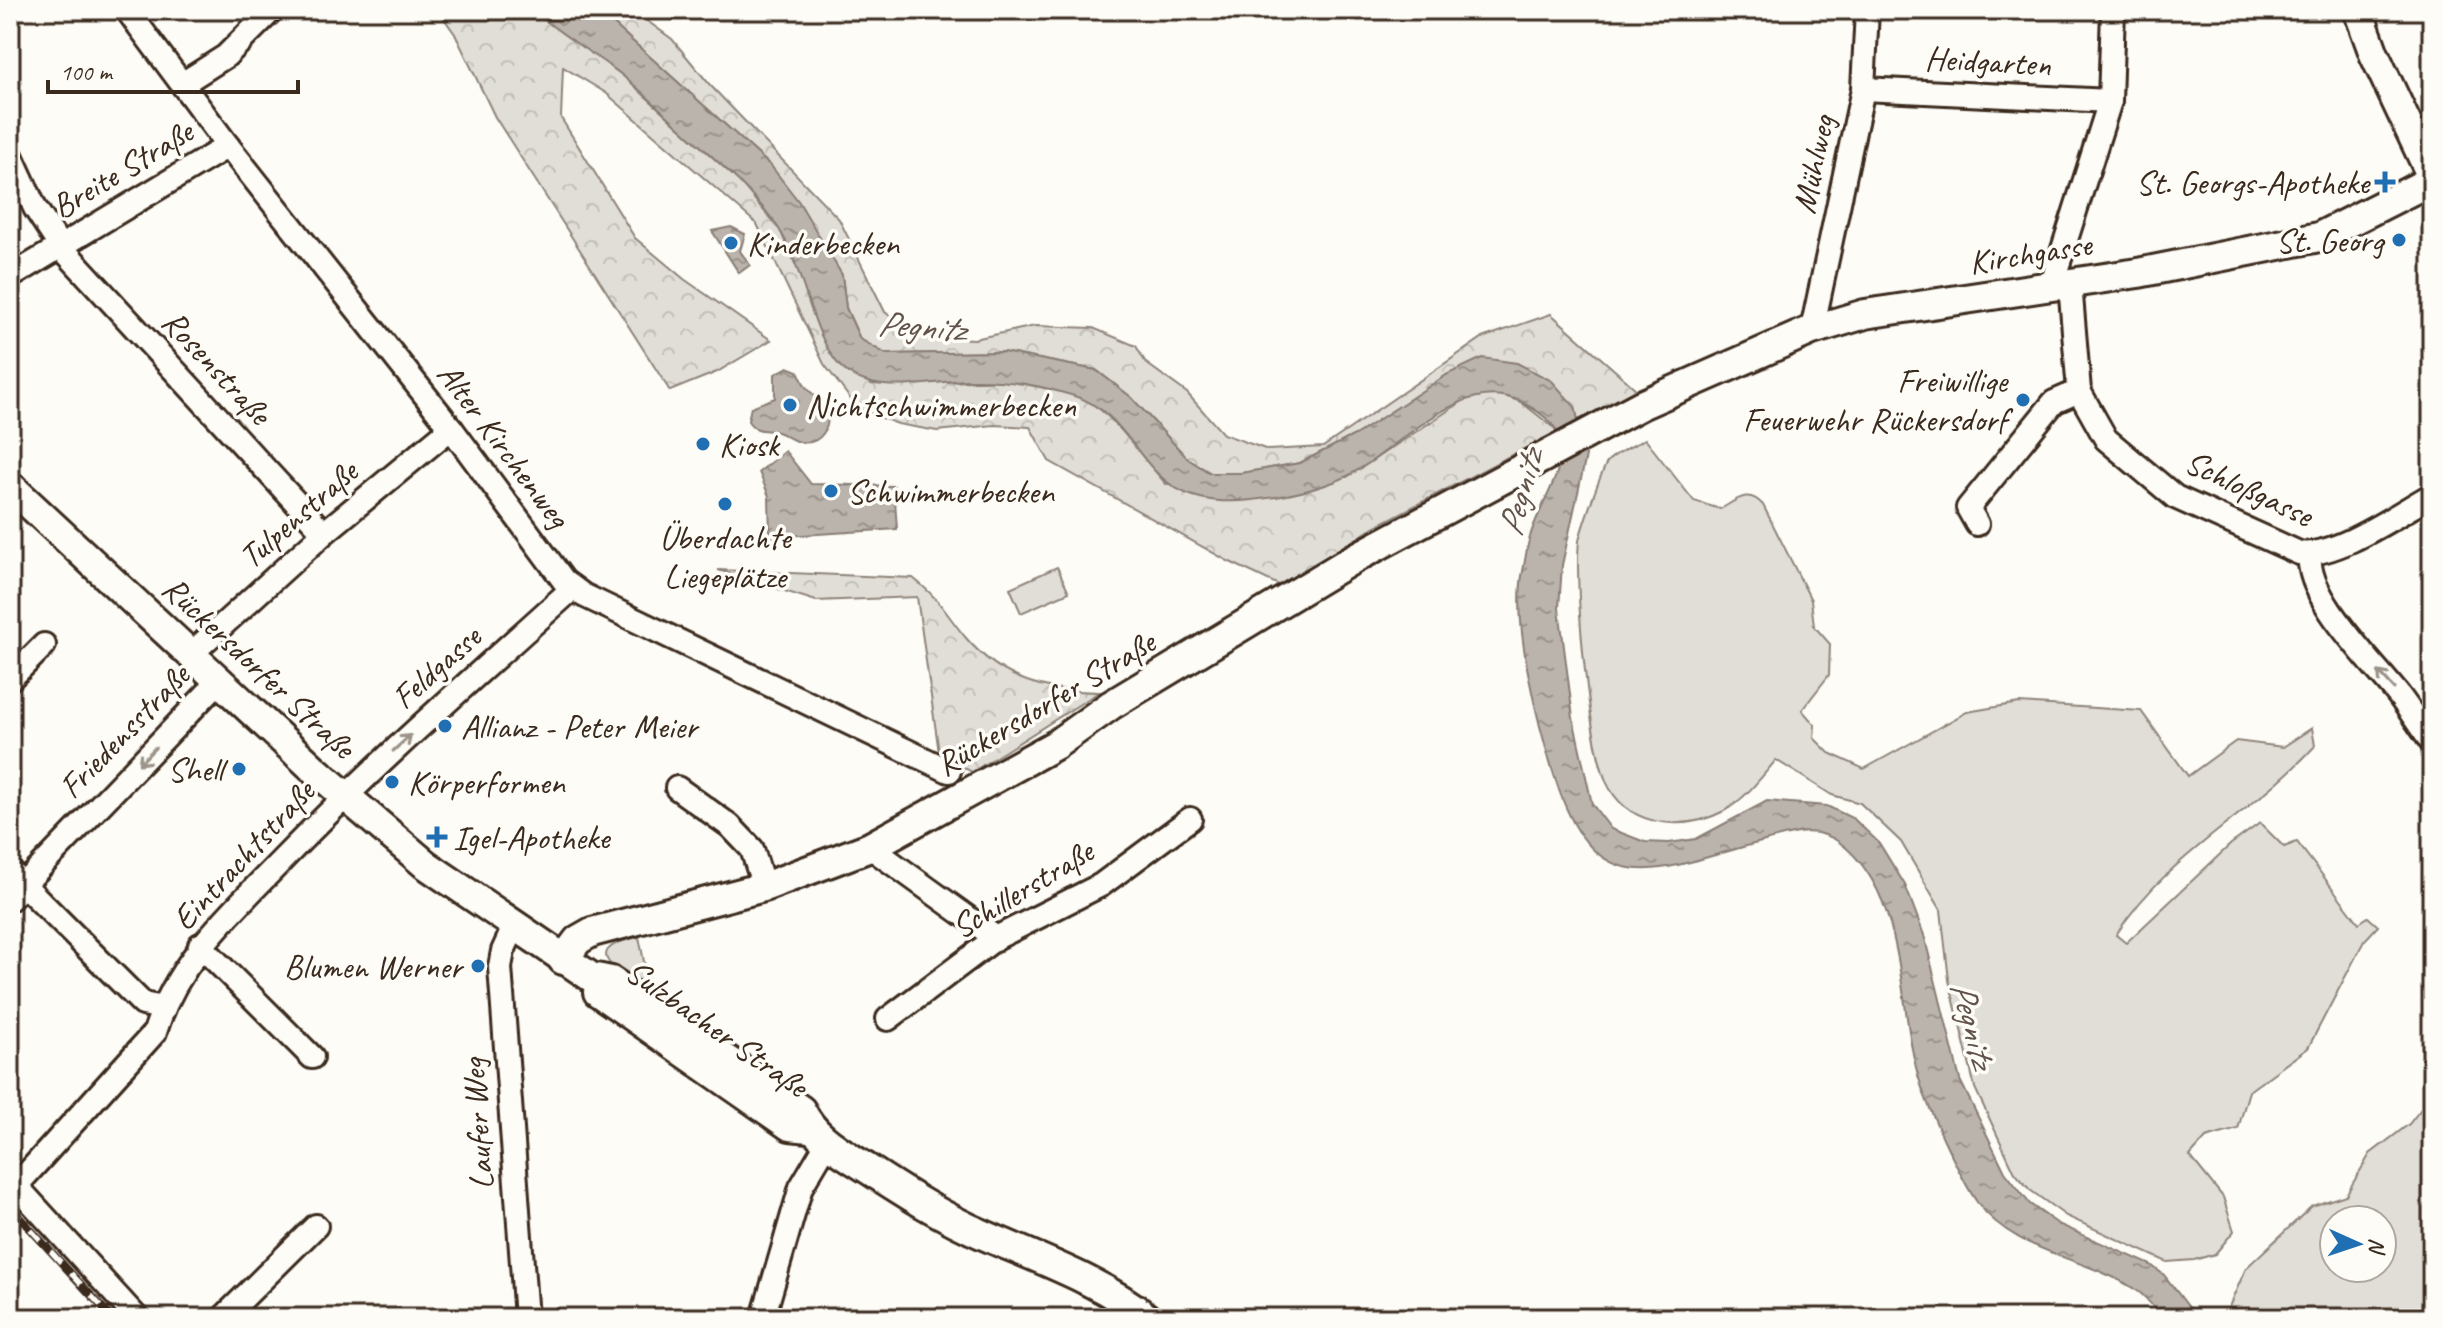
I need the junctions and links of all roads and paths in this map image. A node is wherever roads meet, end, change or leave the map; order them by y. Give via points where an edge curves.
1 (127, 10) edge
2 (272, 10) edge
3 (1867, 10) edge
4 (2113, 10) edge
5 (2358, 10) edge
6 (182, 84) junction
7 (1863, 89) junction
8 (2110, 101) junction
9 (228, 146) junction
10 (10, 153) edge
11 (2432, 178) edge
12 (60, 246) junction
13 (10, 277) edge
14 (2060, 286) junction
15 (1812, 330) junction
16 (2079, 391) junction
17 (451, 428) junction
18 (10, 486) edge
19 (2432, 495) edge
20 (1977, 524) dead end
21 (324, 533) junction
22 (1397, 536) joint
23 (2310, 554) junction
24 (573, 588) junction
25 (44, 645) dead end
26 (192, 653) junction
27 (10, 679) edge
28 (221, 679) junction
29 (2432, 743) edge
30 (949, 771) dead end
31 (677, 788) dead end
32 (345, 796) junction
33 (1190, 819) dead end
34 (870, 847) junction
35 (15, 885) edge
36 (764, 887) junction
37 (514, 927) junction
38 (996, 938) junction
39 (200, 945) junction
40 (563, 960) junction
41 (163, 1008) junction
42 (888, 1019) dead end
43 (312, 1057) dead end
44 (818, 1135) junction
45 (13, 1183) edge
46 (316, 1226) dead end
47 (984, 1235) junction
48 (137, 1318) edge
49 (223, 1318) edge
50 (526, 1318) edge
51 (763, 1318) edge
52 (1124, 1318) edge
53 (1147, 1318) edge

1 - 6 street, Alter Kirchenweg
2 - 6 street via 226,56
3 - 7 street, Mühlweg
4 - 8 street
5 - 11 main road
6 - 9 street, Alter Kirchenweg
7 - 8 street, Heidgarten
7 - 15 street, Mühlweg
8 - 14 street
9 - 12 street, Breite Straße
9 - 17 street, Alter Kirchenweg
10 - 12 street, Rosenstraße via 35,208
11 - 14 main road, Kirchgasse via 2319,237
12 - 13 street, Breite Straße
12 - 21 street, Rosenstraße
14 - 15 main road, Kirchgasse via 1865,314
14 - 16 street, Schloßgasse
15 - 22 main road, Kirchgasse via 1641,405
16 - 20 street via 2054,402 1968,508
16 - 23 street, Schloßgasse via 2106,439 2175,497
17 - 21 street, Tulpenstraße
17 - 24 street, Alter Kirchenweg
18 - 26 main road, Rückersdorfer Straße
19 - 23 street, Schloßgasse via 2335,547
21 - 26 street, Tulpenstraße
22 - 34 main road, Rückersdorfer Straße via 1111,705 1055,745
29 -> 23 street via 2400,696 2349,638 2308,570
24 - 30 street, Alter Kirchenweg
32 -> 24 street, Feldgasse
25 - 27 street
26 - 28 main road, Rückersdorfer Straße
28 - 32 main road, Rückersdorfer Straße
28 -> 35 street, Friedensstraße
31 - 36 street via 752,849
32 - 37 main road, Rückersdorfer Straße via 425,864
32 - 39 street, Eintrachtstraße
33 - 38 street, Schillerstraße via 1101,885
34 - 36 main road, Rückersdorfer Straße
34 - 38 street
35 - 41 street via 143,1004
36 - 40 main road, Rückersdorfer Straße via 592,932
37 - 40 main road, Rückersdorfer Straße
37 - 50 street, Laufer Weg via 500,967
38 - 42 street, Schillerstraße
39 - 41 street, Eintrachtstraße
39 - 43 street
40 - 44 main road, Sulzbacher Straße via 591,977 600,996 739,1092 790,1126
41 - 45 street, Eintrachtstraße via 155,1032
44 - 47 main road, Sulzbacher Straße via 912,1198
44 - 51 street
45 - 48 street
46 - 49 street
47 - 52 main road, Sulzbacher Straße via 1010,1258
47 - 53 main road, Sulzbacher Straße via 1023,1250

